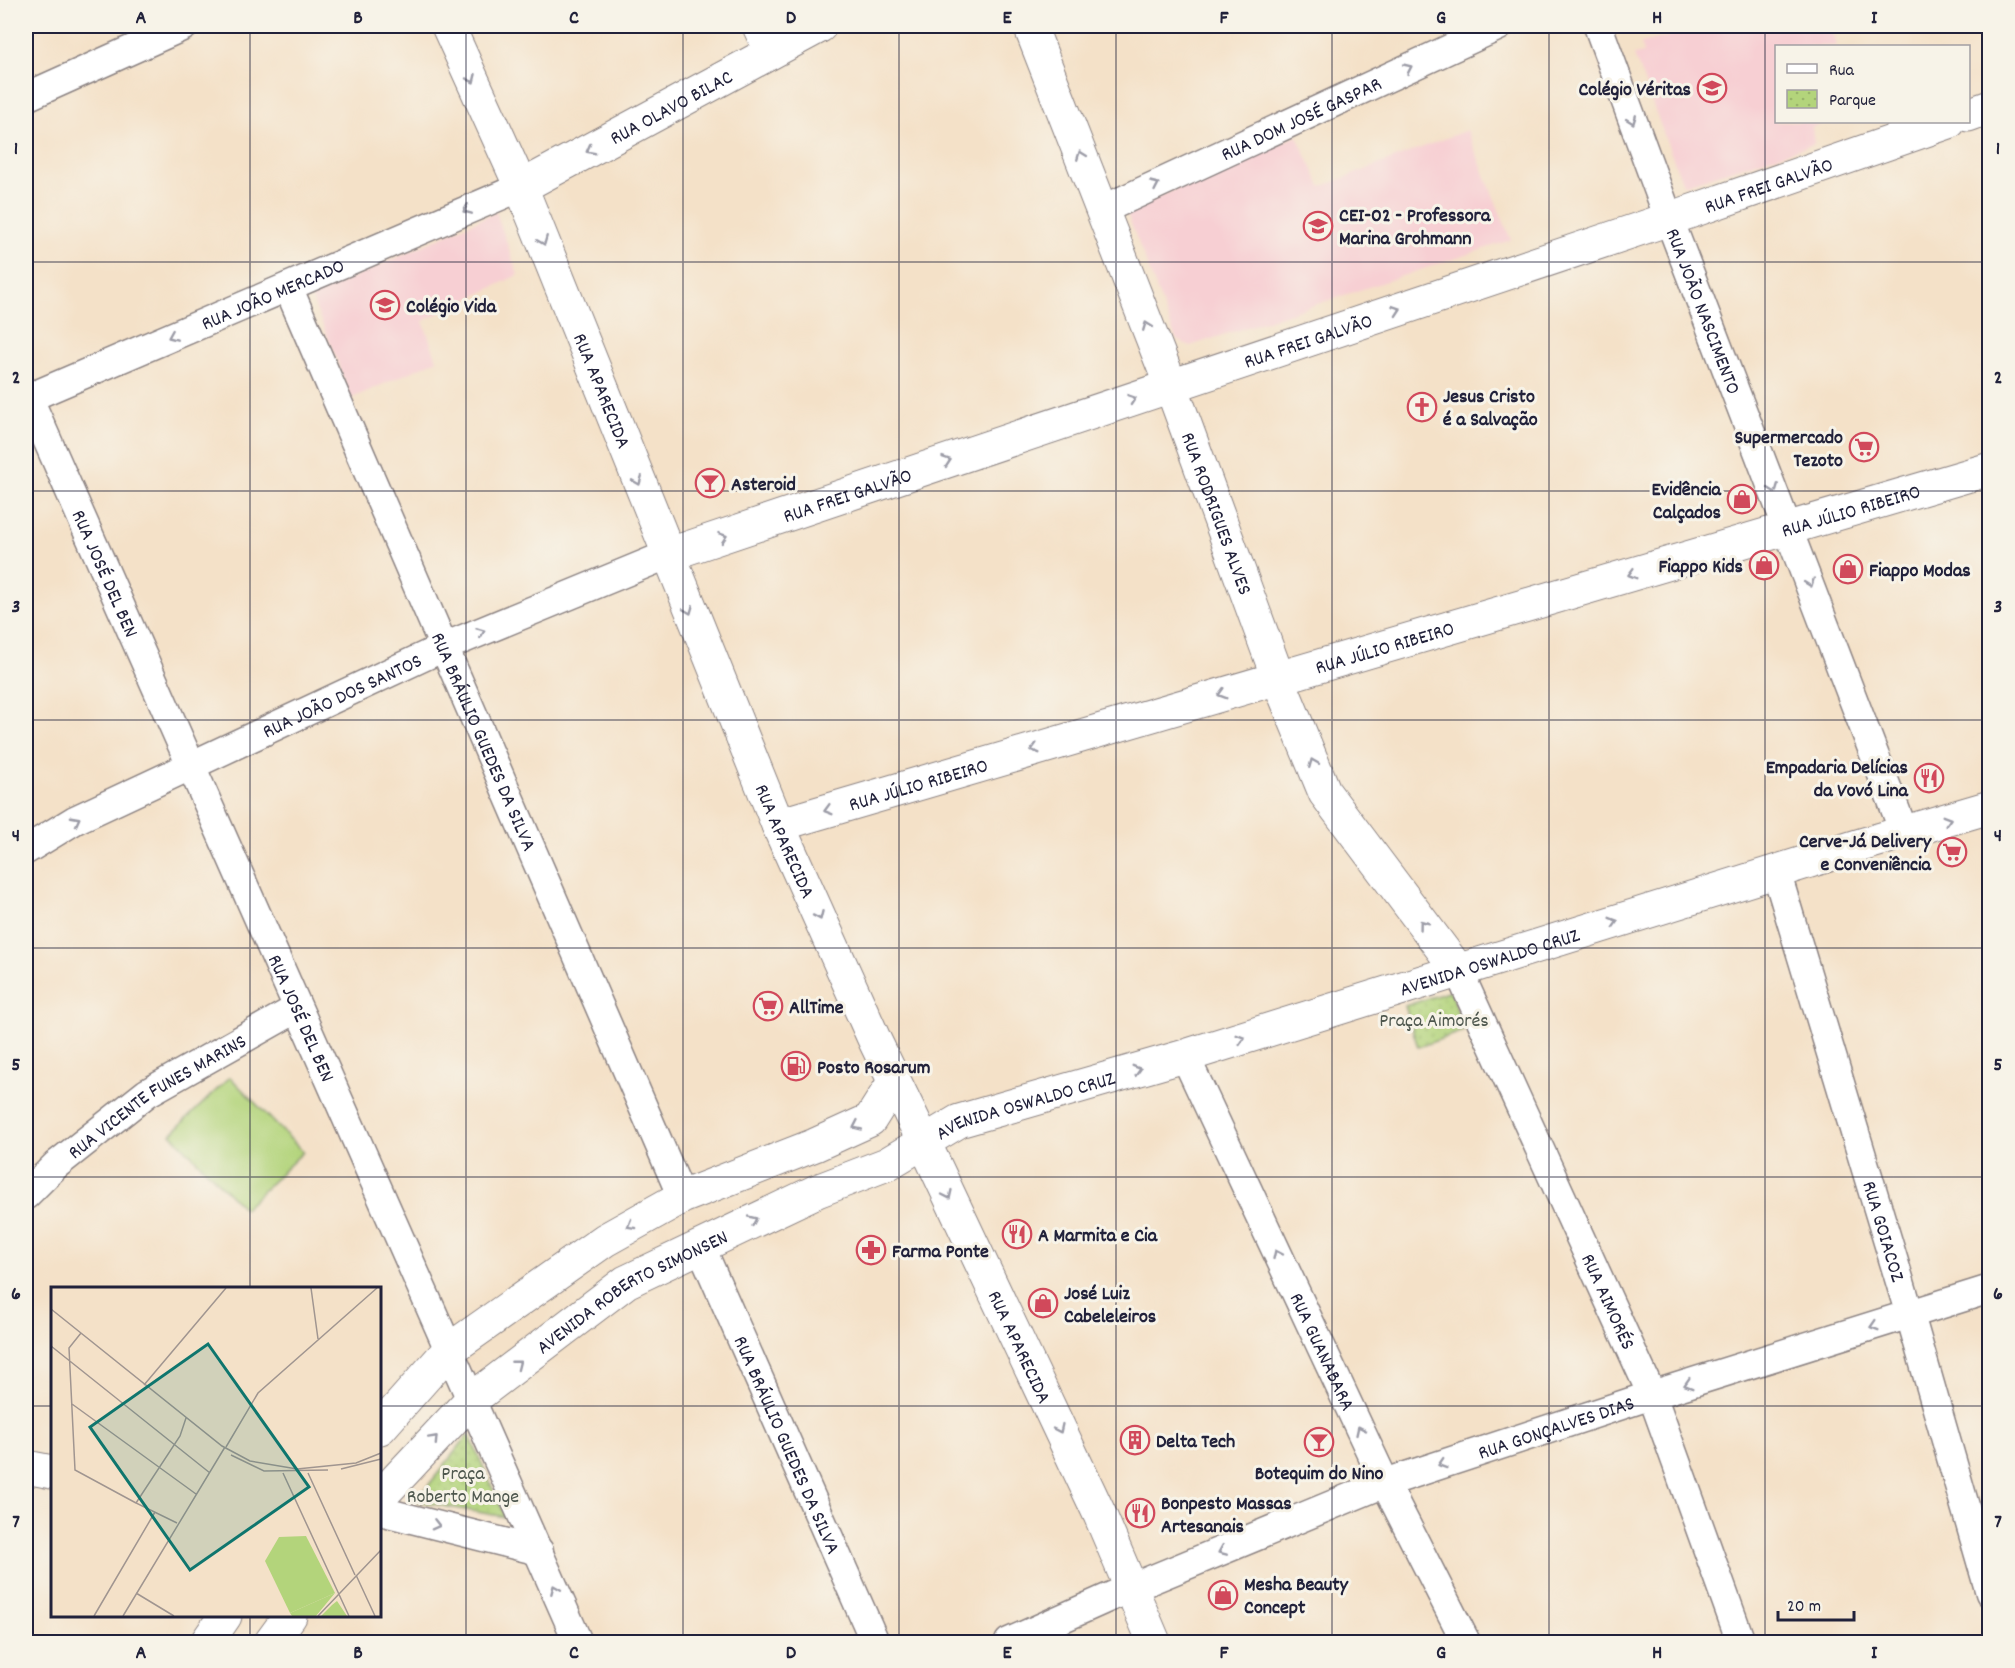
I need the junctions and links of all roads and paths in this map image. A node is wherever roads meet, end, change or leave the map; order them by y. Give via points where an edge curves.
1 (184, 26) edge
2 (448, 26) edge
3 (820, 26) edge
4 (1030, 26) edge
5 (1499, 26) edge
6 (1598, 26) edge
7 (765, 39) edge
8 (26, 97) edge
9 (1989, 108) edge
10 (1970, 114) edge
11 (1946, 123) edge
12 (521, 187) junction
13 (1102, 210) junction
14 (1669, 219) junction
15 (288, 287) junction
16 (1171, 386) junction
17 (26, 396) edge
18 (1989, 470) edge
19 (1789, 528) junction
20 (667, 555) junction
21 (444, 647) junction
22 (1278, 678) junction
23 (190, 766) junction
24 (1989, 807) edge
25 (778, 825) junction
26 (1904, 832) junction
27 (26, 849) edge
28 (1776, 872) junction
29 (1458, 970) junction
30 (296, 1009) junction
31 (1185, 1056) junction
32 (894, 1082) junction
33 (924, 1142) junction
34 (26, 1195) edge
35 (682, 1197) junction
36 (700, 1245) junction
37 (1989, 1289) edge
38 (1910, 1315) junction
39 (449, 1350) junction
40 (1652, 1395) junction
41 (471, 1400) junction
42 (381, 1427) edge
43 (26, 1467) edge
44 (51, 1472) edge
45 (1385, 1483) junction
46 (381, 1496) edge
47 (381, 1510) edge
48 (538, 1551) junction
49 (1132, 1588) junction
50 (1989, 1593) edge
51 (224, 1617) edge
52 (289, 1617) edge
53 (207, 1642) edge
54 (271, 1642) edge
55 (578, 1642) edge
56 (875, 1642) edge
57 (1009, 1642) edge
58 (1154, 1642) edge
59 (1466, 1642) edge
60 (1741, 1642) edge

1 - 8 street
2 -> 12 main road, RUA APARECIDA
3 - 7 main road, RUA OLAVO BILAC
13 -> 4 main road, RUA RODRIGUES ALVES
13 -> 5 street, RUA DOM JOSÉ GASPAR
6 -> 14 street, RUA JOÃO NASCIMENTO
7 -> 12 main road, RUA OLAVO BILAC
9 - 10 main road
11 - 14 main road, RUA FREI GALVÃO
12 -> 15 street, RUA JOÃO MERCADO
12 -> 20 main road, RUA APARECIDA
16 -> 13 main road, RUA RODRIGUES ALVES
16 -> 14 main road, RUA FREI GALVÃO
14 -> 19 street, RUA JOÃO NASCIMENTO
15 -> 17 street, RUA JOÃO MERCADO
15 - 21 street, RUA BRÁULIO GUEDES DA SILVA
20 -> 16 main road, RUA FREI GALVÃO
16 - 22 main road, RUA RODRIGUES ALVES
17 - 23 street, RUA JOSÉ DEL BEN
18 - 19 main road, RUA JÚLIO RIBEIRO
19 -> 22 main road, RUA JÚLIO RIBEIRO
19 -> 26 street, RUA JOÃO NASCIMENTO
21 -> 20 street, RUA JOÃO DOS SANTOS
20 -> 25 main road, RUA APARECIDA
21 - 23 street, RUA JOÃO DOS SANTOS
21 - 35 street, RUA BRÁULIO GUEDES DA SILVA
22 -> 25 main road, RUA JÚLIO RIBEIRO
29 -> 22 main road, RUA RODRIGUES ALVES via 1325,793
27 -> 23 street, RUA JOÃO DOS SANTOS via 75,820
23 - 30 street, RUA JOSÉ DEL BEN
26 -> 24 main road, AVENIDA OSWALDO CRUZ
25 -> 32 main road, RUA APARECIDA
26 - 28 main road, AVENIDA OSWALDO CRUZ
29 -> 28 main road, AVENIDA OSWALDO CRUZ
28 - 38 street, RUA GOIACOZ
31 -> 29 main road, AVENIDA OSWALDO CRUZ
29 - 40 street, RUA AIMORÉS
30 - 34 street, RUA VICENTE FUNES MARINS via 147,1094 56,1165
30 - 39 street, RUA JOSÉ DEL BEN
33 -> 31 main road, AVENIDA OSWALDO CRUZ via 959,1121
45 -> 31 street, RUA GUANABARA
32 - 33 main road, RUA APARECIDA
32 -> 35 main road via 870,1120
36 -> 33 main road, AVENIDA ROBERTO SIMONSEN via 816,1191 887,1164
33 -> 49 main road, RUA APARECIDA
35 -> 39 main road via 605,1240
41 -> 36 main road, AVENIDA ROBERTO SIMONSEN via 626,1282
36 - 56 street, RUA BRÁULIO GUEDES DA SILVA
37 - 38 street, RUA GONÇALVES DIAS
38 -> 40 street, RUA GONÇALVES DIAS
38 - 50 street, RUA GOIACOZ
39 - 41 street, RUA JOSÉ DEL BEN
39 - 42 main road
40 -> 45 street, RUA GONÇALVES DIAS
40 - 60 street, RUA AIMORÉS
46 -> 41 main road, AVENIDA ROBERTO SIMONSEN
41 - 48 street, RUA JOSÉ DEL BEN
43 - 44 main road
45 -> 49 street, RUA GONÇALVES DIAS
45 - 59 street, RUA GUANABARA
47 -> 48 street
55 -> 48 street, RUA JOSÉ DEL BEN
49 - 57 street, RUA GONÇALVES DIAS
49 - 58 main road, RUA APARECIDA
51 - 53 main road
52 - 54 main road

